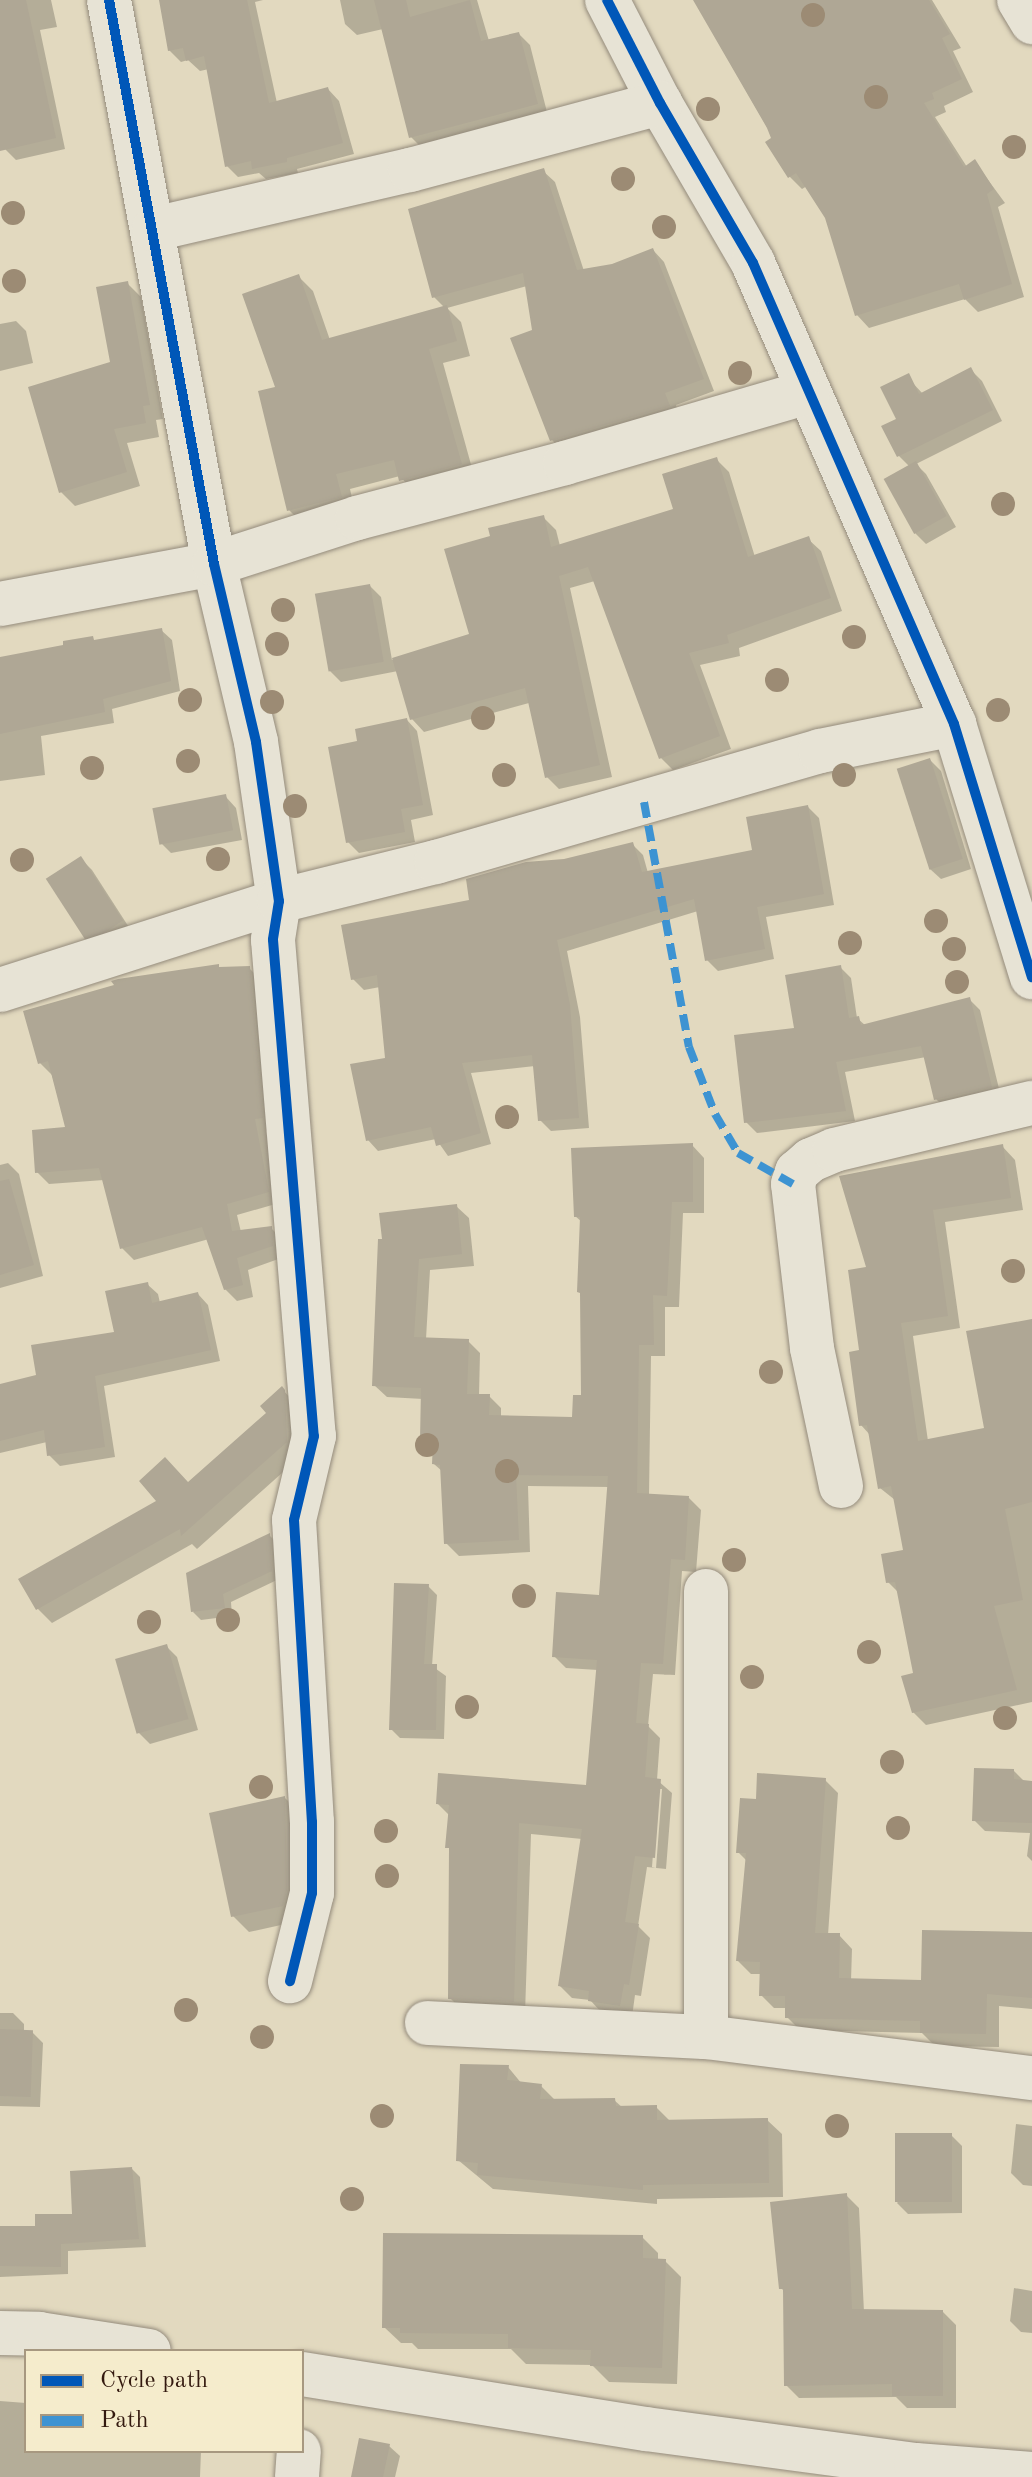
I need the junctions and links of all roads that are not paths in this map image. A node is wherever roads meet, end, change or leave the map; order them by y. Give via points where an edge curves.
1 (109, 0) edge
2 (607, 0) edge
3 (1019, 0) edge
4 (1032, 22) edge
5 (660, 103) junction
6 (154, 229) junction
7 (808, 392) junction
8 (214, 564) junction
9 (0, 604) edge
10 (954, 724) junction
11 (279, 901) junction
12 (1032, 977) edge
13 (0, 990) edge
14 (1032, 1103) edge
15 (841, 1486) dead end
16 (706, 1591) dead end
17 (290, 1981) dead end
18 (427, 2023) dead end
19 (706, 2037) junction
20 (1032, 2078) edge
21 (0, 2333) edge
22 (136, 2349) edge
23 (304, 2374) edge
24 (299, 2453) edge
25 (1032, 2474) edge
26 (297, 2477) edge

1 - 6 street
2 - 5 street
3 - 4 street
5 - 6 street via 410,170
5 - 7 street via 753,263
6 - 8 street
7 - 8 street via 357,518
7 - 10 street
8 - 9 street
8 - 11 street via 256,742
10 - 11 street via 820,751 436,862
10 - 12 street
11 - 13 street
11 - 17 street via 273,940 314,1436 294,1520 312,1893
14 - 15 street via 834,1150 797,1172 793,1184 812,1348
16 - 19 street
18 - 19 street
19 - 20 street
21 - 22 street
23 - 25 street via 646,2429 916,2465
24 - 26 street

